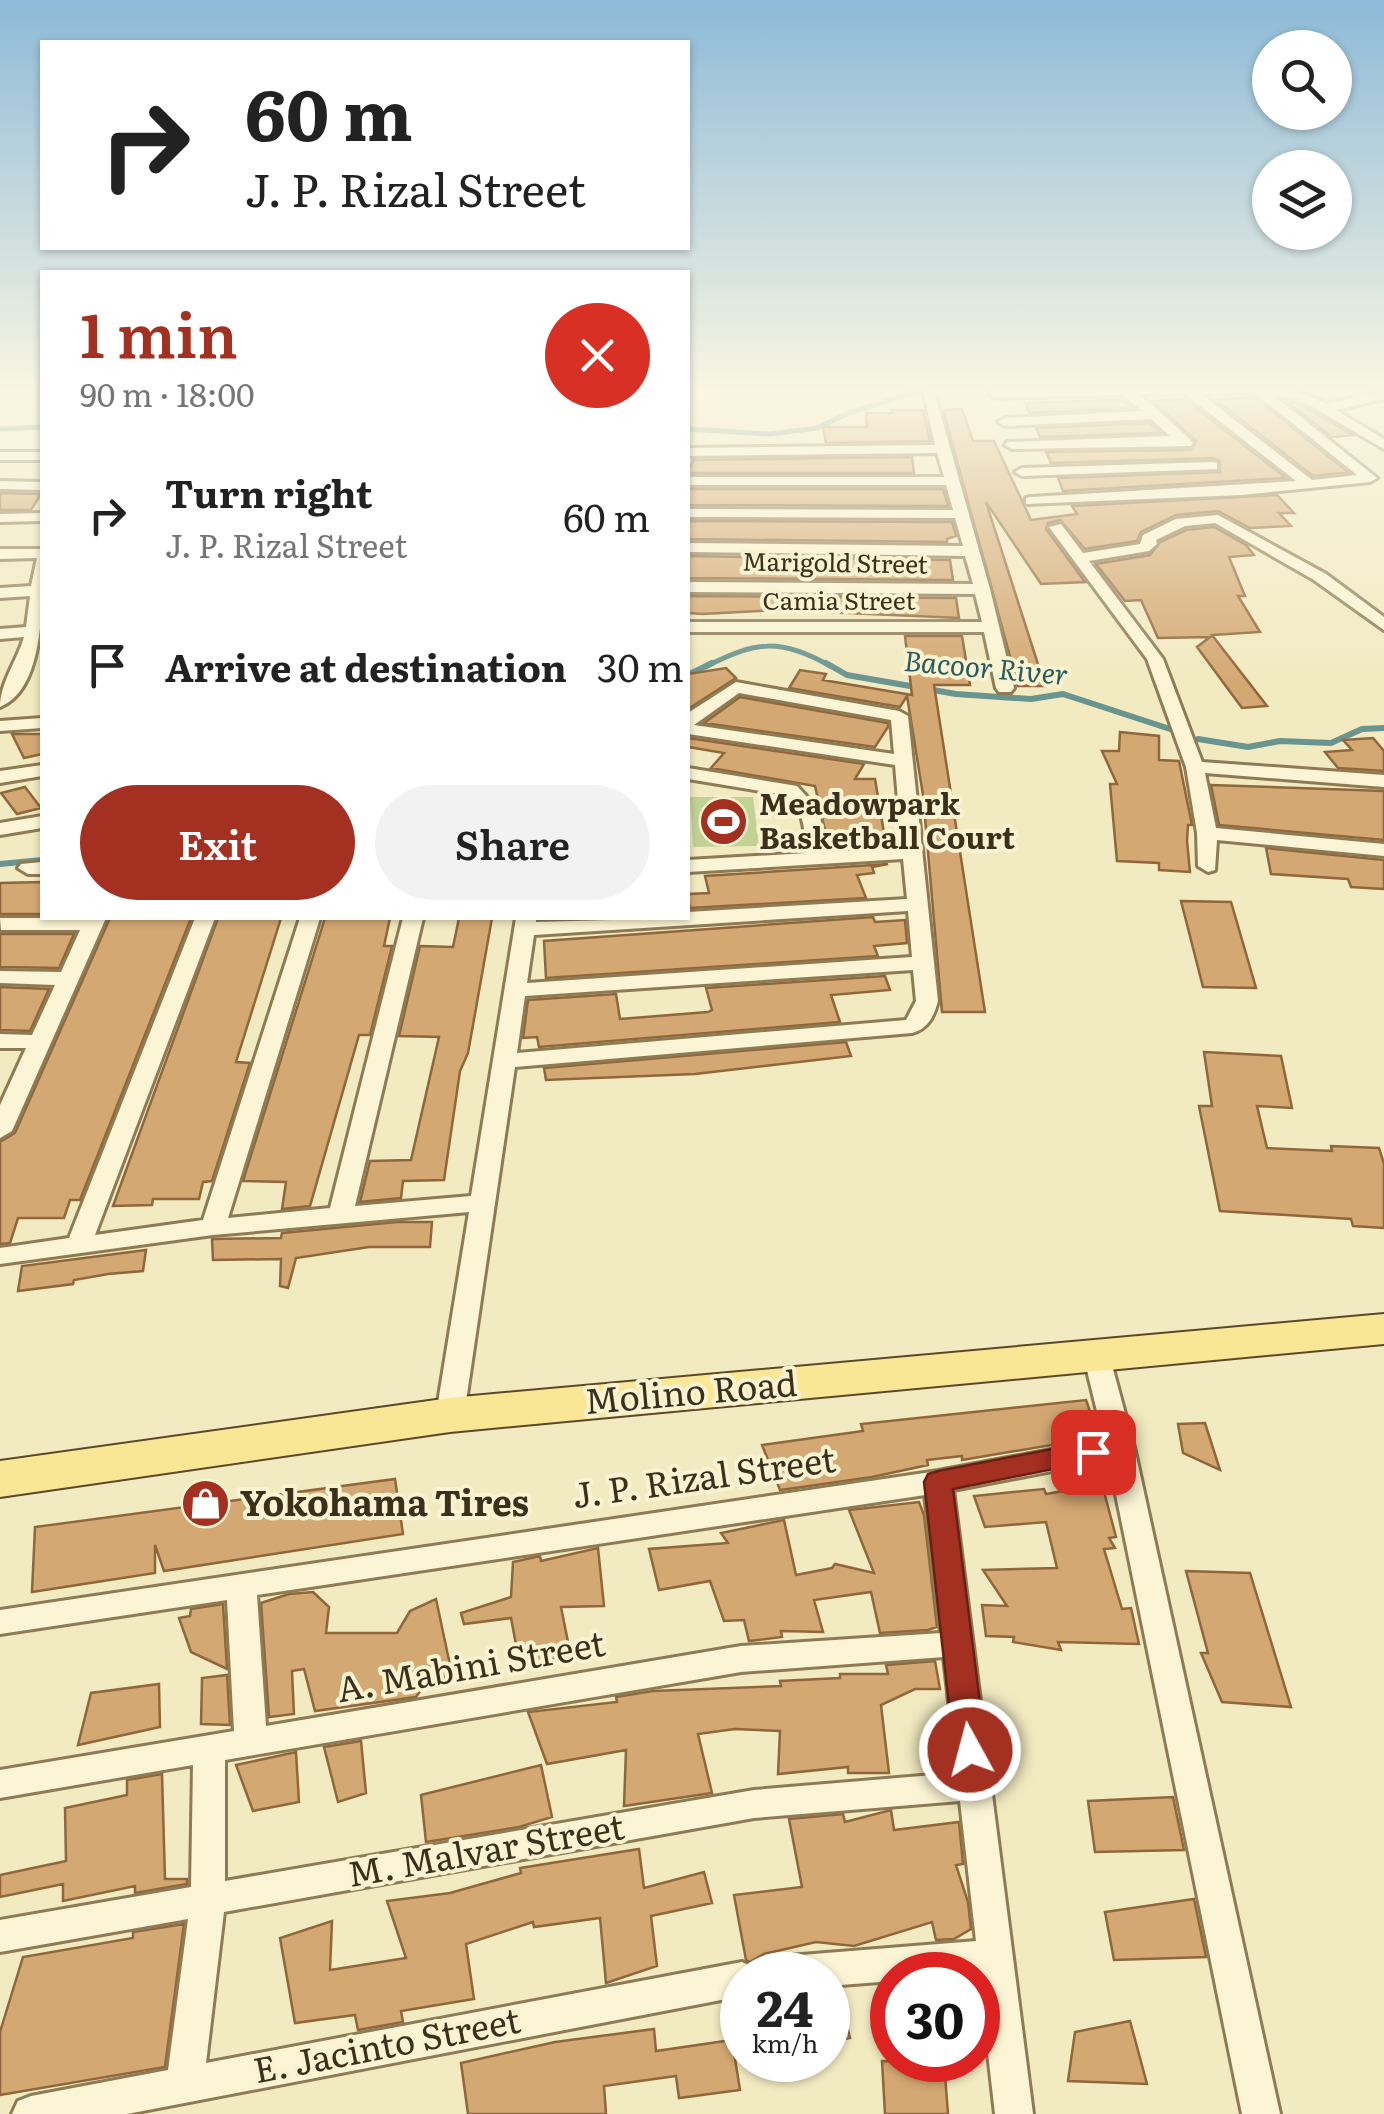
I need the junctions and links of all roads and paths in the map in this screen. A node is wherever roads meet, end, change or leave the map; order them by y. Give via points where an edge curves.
1 (953, 486) edge
2 (1026, 486) edge
3 (1235, 486) edge
4 (1293, 486) edge
5 (1241, 491) junction
6 (690, 513) edge
7 (961, 514) junction
8 (40, 517) edge
9 (0, 518) edge
10 (1056, 527) dead end
11 (690, 548) edge
12 (972, 551) junction
13 (40, 552) edge
14 (0, 554) edge
15 (1080, 558) junction
16 (690, 587) edge
17 (982, 589) junction
18 (40, 590) edge
19 (0, 593) edge
20 (1384, 626) edge
21 (690, 627) edge
22 (989, 628) junction
23 (38, 631) edge
24 (0, 634) edge
25 (40, 675) edge
26 (0, 680) edge
27 (20, 680) junction
28 (1004, 688) dead end
29 (0, 702) edge
30 (690, 719) edge
31 (40, 723) edge
32 (0, 726) edge
33 (690, 728) edge
34 (904, 761) junction
35 (1194, 767) junction
36 (40, 772) edge
37 (690, 774) edge
38 (0, 777) edge
39 (1382, 780) edge
40 (40, 822) edge
41 (0, 829) edge
42 (1207, 834) junction
43 (1384, 850) edge
44 (912, 853) junction
45 (817, 858) junction
46 (690, 866) edge
47 (1208, 866) dead end
48 (918, 904) junction
49 (690, 915) edge
50 (204, 920) edge
51 (309, 920) edge
52 (413, 920) edge
53 (587, 920) edge
54 (94, 921) edge
55 (525, 923) edge
56 (2, 924) edge
57 (923, 963) junction
58 (0, 977) edge
59 (68, 979) junction
60 (516, 990) junction
61 (0, 1041) edge
62 (39, 1042) junction
63 (505, 1061) junction
64 (0, 1131) edge
65 (482, 1203) junction
66 (341, 1215) junction
67 (213, 1227) junction
68 (78, 1245) junction
69 (0, 1256) edge
70 (1384, 1330) edge
71 (1097, 1358) junction
72 (450, 1415) junction
73 (1120, 1447) junction
74 (0, 1479) edge
75 (938, 1482) junction
76 (241, 1584) junction
77 (0, 1622) edge
78 (956, 1644) junction
79 (251, 1743) junction
80 (209, 1751) junction
81 (0, 1784) edge
82 (974, 1786) junction
83 (208, 1900) junction
84 (0, 1936) edge
85 (995, 1952) edge
86 (720, 1983) edge
87 (1000, 1991) edge
88 (164, 2096) edge
89 (31, 2114) edge
90 (1014, 2114) edge
91 (1261, 2114) edge

1 - 7 street
2 - 5 street via 1033,506
3 - 5 street
4 - 5 street
6 - 7 street
7 - 12 street
8 - 9 street
10 - 15 street
11 - 12 street
12 - 17 street
13 - 14 street
15 - 20 street via 1144,548 1158,531 1218,519 1320,577
15 - 35 street via 1155,659
16 - 17 street, Marigold Street
17 - 22 street
18 - 19 street
18 - 23 street
21 - 22 street, Camia Street
22 - 28 street
23 - 24 street
23 - 27 street
25 - 27 street
26 - 27 street
27 - 29 street
30 - 34 street via 736,688 899,716
31 - 32 street
33 - 34 street
34 - 44 street
35 - 39 street
35 - 42 street
36 - 38 street
37 - 45 street via 802,796 810,804
40 - 41 street
42 - 43 street
42 - 47 street
44 - 45 street
44 - 48 street
45 - 46 street
48 - 49 street
48 - 57 street
50 - 68 street
51 - 67 street
52 - 66 street
53 - 55 street
54 - 56 street
54 - 59 street
55 - 60 street
57 - 60 street
57 - 63 street via 927,1001 912,1026
58 - 59 street
59 - 62 street
60 - 63 street
61 - 62 street
62 - 64 street
63 - 65 street
65 - 66 street
65 - 72 street
66 - 67 street
67 - 68 street
68 - 69 street
70 - 71 main road, Molino Road
71 - 72 main road, Molino Road
71 - 73 street
72 - 74 main road, Molino Road
73 - 75 street, J. P. Rizal Street
73 - 91 street
75 - 76 street, J. P. Rizal Street
75 - 78 street
76 - 77 street, J. P. Rizal Street
76 - 79 street
78 - 79 street, A. Mabini Street via 741,1658
78 - 82 street
79 - 80 street, A. Mabini Street
80 - 81 street, A. Mabini Street
80 - 83 street
82 - 83 street, M. Malvar Street via 754,1804
82 - 85 street
83 - 84 street, M. Malvar Street
83 - 88 street
86 - 88 street, E. Jacinto Street
87 - 90 street
88 - 89 street, E. Jacinto Street

